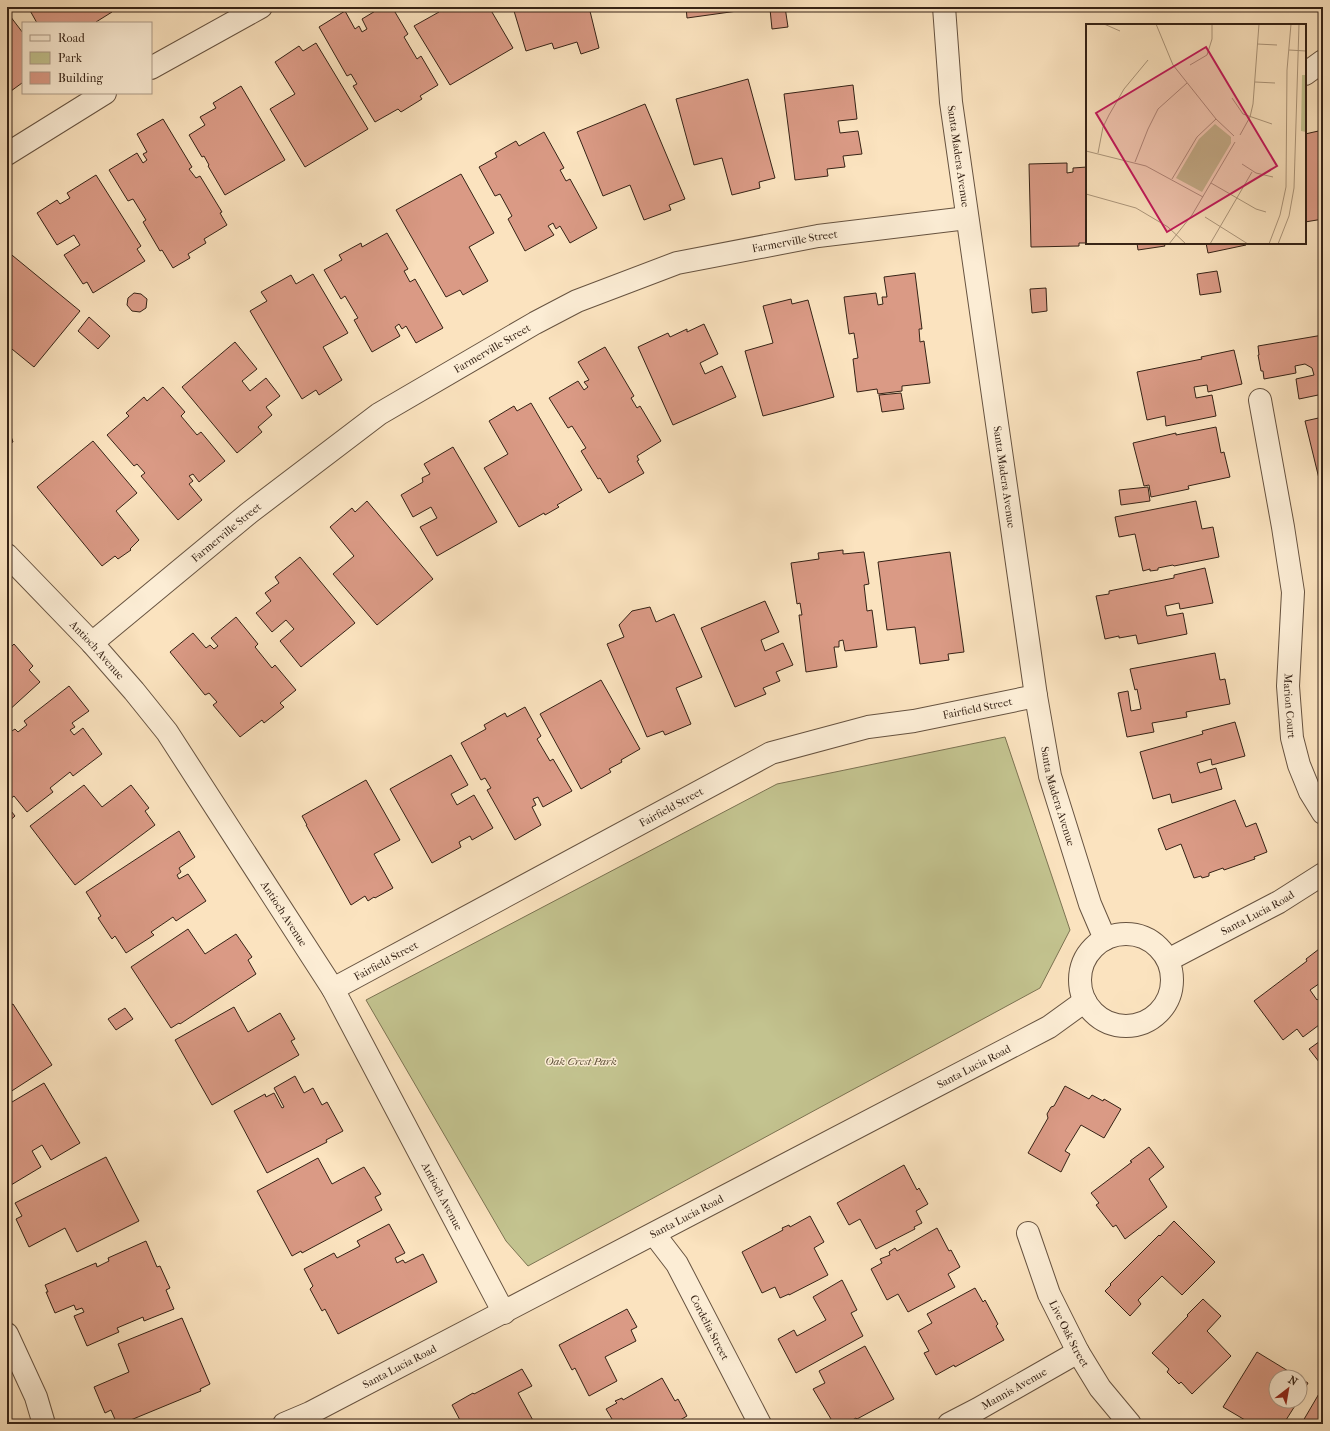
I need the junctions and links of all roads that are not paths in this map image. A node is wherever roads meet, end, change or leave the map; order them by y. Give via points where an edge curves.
1 (261, 7) edge
2 (944, 7) edge
3 (1323, 62) edge
4 (152, 67) edge
5 (1306, 73) edge
6 (103, 94) edge
7 (7, 154) edge
8 (967, 218) junction
9 (1260, 400) dead end
10 (7, 555) edge
11 (92, 643) junction
12 (1036, 696) junction
13 (1323, 813) edge
14 (1323, 874) edge
15 (1105, 938) junction
16 (1168, 960) junction
17 (333, 989) junction
18 (1085, 1001) junction
19 (1028, 1233) dead end
20 (654, 1234) junction
21 (504, 1312) junction
22 (7, 1334) edge
23 (1078, 1352) junction
24 (44, 1424) edge
25 (284, 1424) edge
26 (760, 1424) edge
27 (949, 1424) edge
28 (1130, 1424) edge

1 - 4 street
2 - 8 street, Santa Madera Avenue via 951,102
3 - 5 street
6 - 7 street
8 - 11 street, Farmerville Street via 818,236 677,263 577,301 379,414 249,513
8 - 12 street, Santa Madera Avenue
9 - 13 street, Marion Court via 1293,592 1288,686 1292,738 1310,792
10 - 11 street, Antioch Avenue
11 - 17 street, Antioch Avenue via 167,732
12 - 15 street, Santa Madera Avenue via 1050,776 1090,904
12 - 17 street, Fairfield Street via 914,721 868,727 771,753
14 - 16 street, Santa Lucia Road via 1279,902
15 - 16 street via 1119,934 1134,934 1148,939 1160,948
15 - 18 street via 1093,947 1085,959 1080,987
16 - 18 street via 1173,976 1172,991 1165,1006 1154,1017 1140,1024 1124,1026 1108,1022 1095,1014
17 - 21 street, Antioch Avenue
18 - 20 street, Santa Lucia Road via 1049,1027
19 - 23 street, Live Oak Street via 1049,1294
20 - 21 street, Santa Lucia Road
20 - 26 street, Cordelia Street via 676,1264
21 - 25 street, Santa Lucia Road
22 - 24 street via 36,1397
23 - 27 street, Mannis Avenue
23 - 28 street, Live Oak Street via 1100,1388

